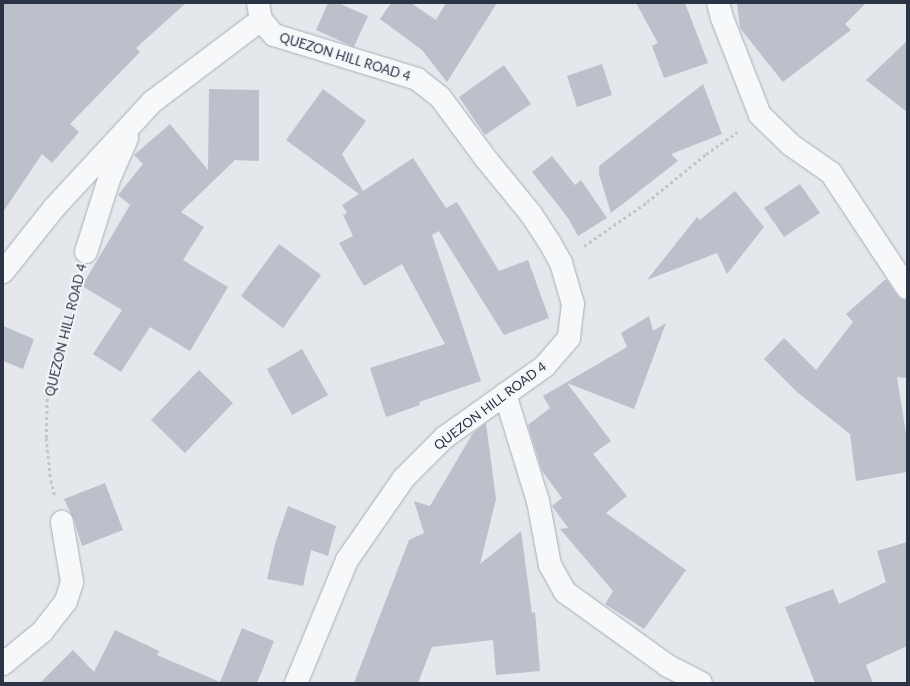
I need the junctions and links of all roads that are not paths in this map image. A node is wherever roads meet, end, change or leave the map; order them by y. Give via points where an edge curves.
1 (718, 3) edge
2 (260, 12) edge
3 (135, 120) junction
4 (86, 252) road end
5 (3, 272) edge
6 (907, 288) edge
7 (505, 394) junction
8 (62, 522) road end
9 (3, 664) edge
10 (296, 683) edge
11 (701, 683) edge

1 - 6 street via 760,115 791,145 831,172
2 - 3 street, QUEZON HILL ROAD 4 via 152,102
2 - 7 street, QUEZON HILL ROAD 4 via 274,35 417,79 440,97 531,214 561,263 573,304 569,338 545,366
3 - 4 street, QUEZON HILL ROAD 4 via 109,179
3 - 5 street, QUEZON HILL ROAD 4 via 54,208
7 - 10 street, QUEZON HILL ROAD 4 via 445,437 404,478 346,560
7 - 11 street via 538,501 550,565 565,592 668,666
8 - 9 street via 72,582 66,601 42,632

